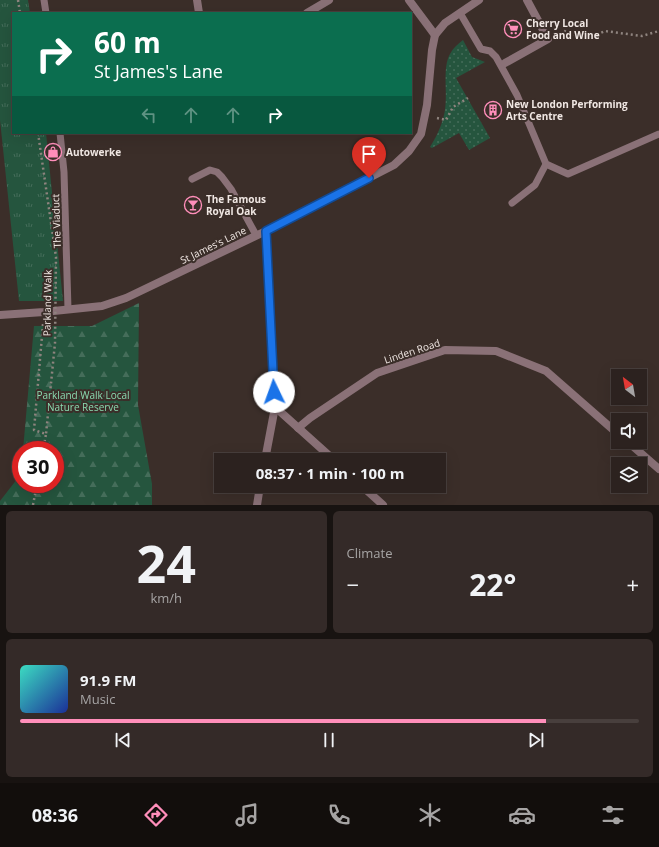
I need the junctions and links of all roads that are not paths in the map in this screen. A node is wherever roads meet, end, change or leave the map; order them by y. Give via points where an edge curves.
1 (44, 0) edge
2 (197, 0) edge
3 (328, 0) edge
4 (409, 0) edge
5 (479, 0) edge
6 (528, 0) edge
7 (46, 12) edge
8 (199, 12) edge
9 (309, 12) edge
10 (460, 13) junction
11 (435, 35) junction
12 (505, 63) dead end
13 (60, 134) edge
14 (659, 134) edge
15 (546, 164) junction
16 (192, 179) dead end
17 (512, 203) dead end
18 (266, 231) junction
19 (256, 235) junction
20 (68, 310) junction
21 (0, 315) edge
22 (275, 406) junction
23 (298, 428) junction
24 (611, 428) edge
25 (636, 449) edge
26 (266, 453) edge
27 (326, 453) edge
28 (659, 469) edge
29 (259, 493) edge
30 (370, 493) edge
31 (257, 505) edge
32 (383, 505) edge

1 - 7 lane
2 - 8 street
3 - 9 street
4 - 11 street
5 - 10 street
6 - 12 street via 548,39
10 - 11 street via 445,23
10 - 15 lane via 481,49 490,51 496,57 517,95
11 - 18 street, St James's Lane via 427,106 421,134 409,151 394,165
13 - 20 lane, The Viaduct via 64,172
14 - 15 lane via 568,174
15 - 17 lane via 535,185
16 - 19 lane via 210,170 217,172 231,189
18 - 19 street, St James's Lane
18 - 22 street
19 - 20 street, St James's Lane via 126,298 102,306
20 - 21 street, St James's Lane
22 - 23 street
22 - 26 street
23 - 24 street, Linden Road via 377,373 445,350 496,351 546,371
23 - 27 street
25 - 28 street
29 - 31 street
30 - 32 street

